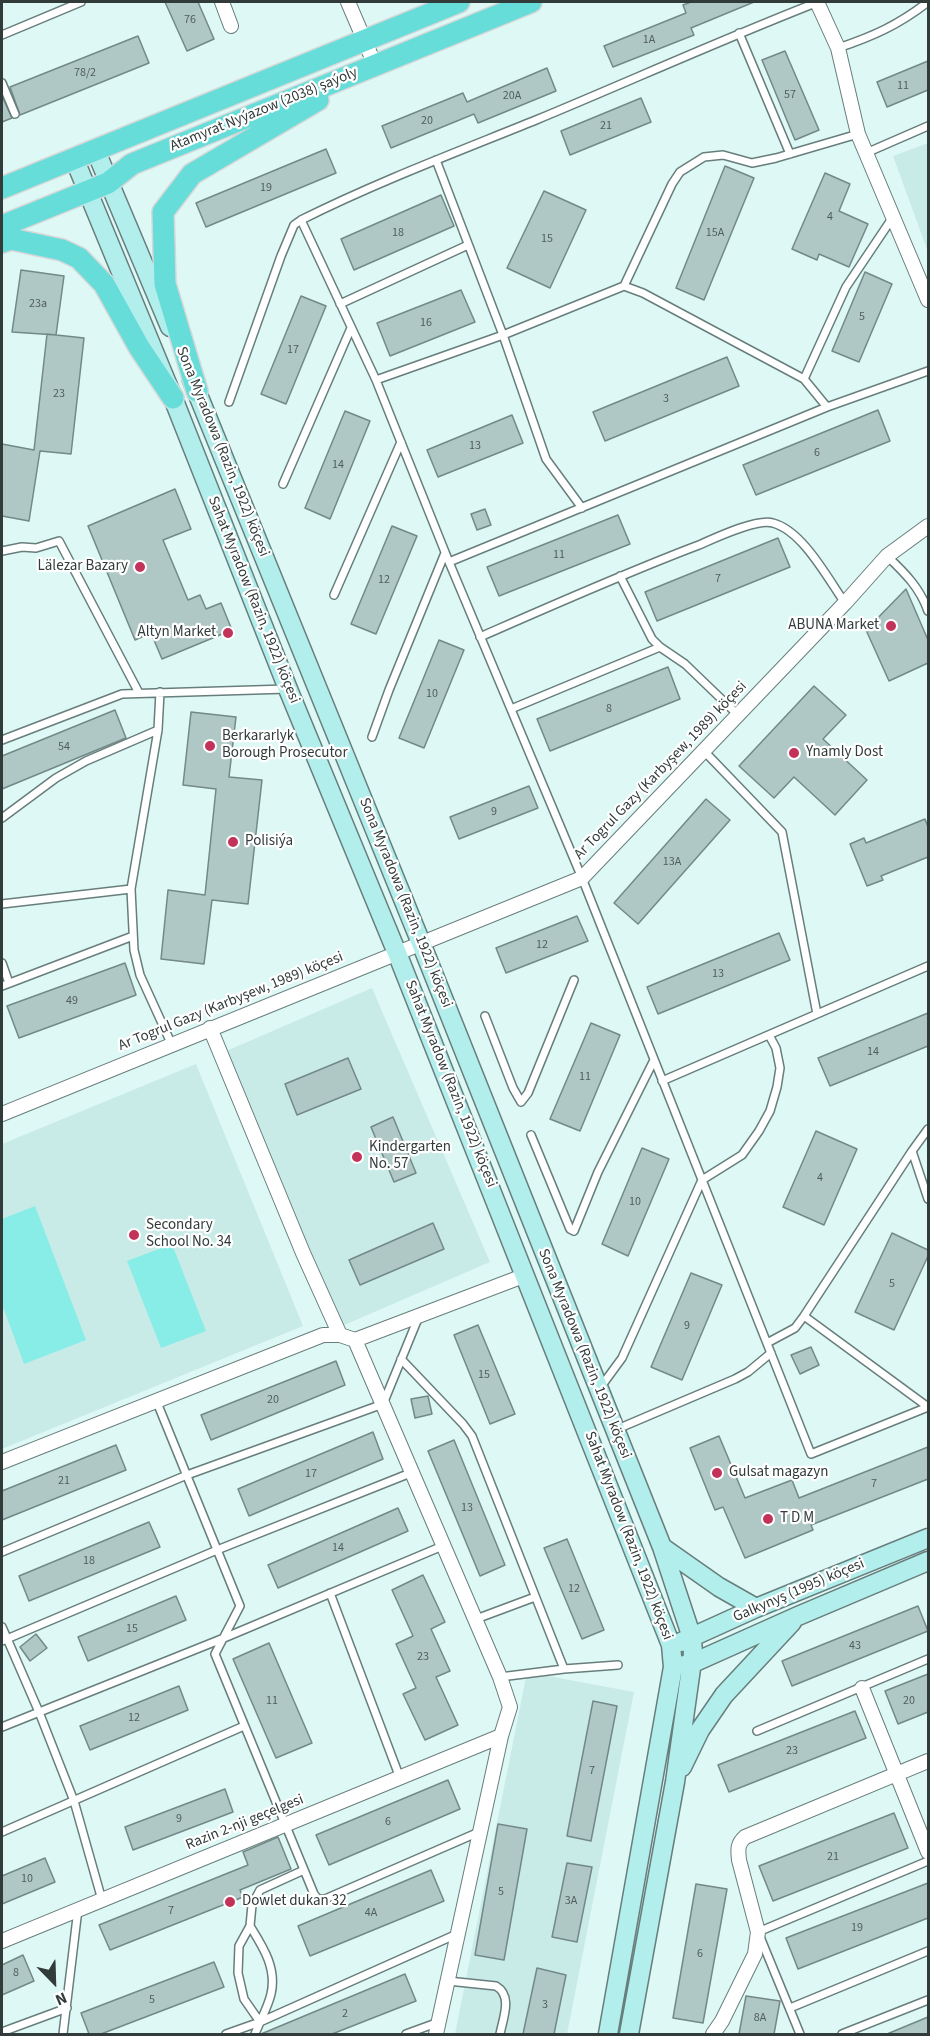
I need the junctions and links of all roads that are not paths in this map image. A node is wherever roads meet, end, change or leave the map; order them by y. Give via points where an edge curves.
1 (81, 2) edge
2 (222, 2) edge
3 (348, 2) edge
4 (459, 2) edge
5 (531, 2) edge
6 (817, 2) edge
7 (928, 2) edge
8 (231, 26) dead end
9 (739, 33) junction
10 (2, 35) edge
11 (365, 40) junction
12 (838, 48) junction
13 (375, 65) junction
14 (2, 83) edge
15 (15, 114) dead end
16 (928, 126) edge
17 (858, 134) junction
18 (95, 149) junction
19 (866, 153) junction
20 (790, 154) junction
21 (74, 158) junction
22 (436, 160) junction
23 (108, 183) junction
24 (2, 188) edge
25 (88, 192) junction
26 (893, 217) junction
27 (301, 220) junction
28 (2, 226) edge
29 (2, 242) edge
30 (468, 246) junction
31 (624, 286) junction
32 (928, 300) edge
33 (340, 304) junction
34 (351, 328) junction
35 (503, 335) junction
36 (928, 372) edge
37 (804, 379) junction
38 (376, 380) junction
39 (197, 390) junction
40 (173, 398) junction
41 (229, 402) dead end
42 (827, 407) junction
43 (401, 442) junction
44 (283, 484) dead end
45 (582, 508) junction
46 (928, 526) edge
47 (2, 551) edge
48 (445, 554) junction
49 (887, 556) junction
50 (449, 562) junction
51 (620, 576) junction
52 (334, 595) dead end
53 (845, 603) junction
54 (928, 611) edge
55 (480, 637) junction
56 (660, 647) junction
57 (288, 689) junction
58 (160, 692) junction
59 (138, 693) junction
60 (511, 710) junction
61 (738, 715) junction
62 (158, 730) junction
63 (372, 737) dead end
64 (2, 740) edge
65 (704, 751) junction
66 (2, 818) edge
67 (582, 878) junction
68 (131, 890) junction
69 (2, 904) edge
70 (133, 936) junction
71 (421, 943) junction
72 (397, 952) junction
73 (2, 963) edge
74 (928, 966) edge
75 (574, 980) dead end
76 (9, 983) junction
77 (2, 986) edge
78 (817, 1014) junction
79 (485, 1016) dead end
80 (210, 1028) junction
81 (769, 1035) junction
82 (171, 1043) junction
83 (654, 1060) junction
84 (662, 1081) junction
85 (2, 1113) edge
86 (928, 1129) edge
87 (531, 1135) dead end
88 (912, 1151) junction
89 (702, 1180) junction
90 (928, 1199) edge
91 (526, 1275) junction
92 (419, 1316) junction
93 (804, 1317) junction
94 (340, 1335) junction
95 (355, 1340) junction
96 (767, 1343) junction
97 (771, 1353) junction
98 (401, 1359) junction
99 (598, 1390) junction
100 (156, 1400) junction
101 (383, 1404) junction
102 (928, 1407) edge
103 (615, 1431) junction
104 (2, 1462) edge
105 (413, 1472) junction
106 (187, 1475) junction
107 (928, 1538) edge
108 (445, 1545) junction
109 (662, 1547) junction
110 (217, 1550) junction
111 (2, 1552) edge
112 (928, 1561) edge
113 (330, 1593) junction
114 (535, 1597) junction
115 (756, 1608) junction
116 (798, 1616) junction
117 (476, 1619) junction
118 (2, 1628) edge
119 (224, 1638) junction
120 (692, 1638) junction
121 (4, 1640) edge
122 (671, 1645) junction
123 (928, 1659) edge
124 (693, 1663) junction
125 (618, 1665) dead end
126 (673, 1667) junction
127 (564, 1669) junction
128 (500, 1677) junction
129 (862, 1688) junction
130 (39, 1712) junction
131 (244, 1726) junction
132 (2, 1727) edge
133 (757, 1731) dead end
134 (501, 1736) junction
135 (928, 1761) edge
136 (897, 1774) junction
137 (400, 1778) junction
138 (675, 1782) junction
139 (74, 1801) junction
140 (285, 1825) junction
141 (2, 1832) edge
142 (480, 1832) junction
143 (928, 1852) edge
144 (928, 1861) edge
145 (304, 1870) junction
146 (102, 1900) junction
147 (78, 1909) junction
148 (250, 1926) junction
149 (758, 1932) junction
150 (459, 1933) junction
151 (2, 1941) edge
152 (928, 1952) edge
153 (448, 1981) junction
154 (928, 2000) edge
155 (66, 2008) junction
156 (790, 2008) junction
157 (260, 2022) junction
158 (437, 2028) edge
159 (2, 2031) edge
160 (63, 2034) edge
161 (225, 2034) edge
162 (255, 2034) edge
163 (406, 2034) edge
164 (500, 2034) edge
165 (608, 2034) edge
166 (628, 2034) edge
167 (713, 2034) edge
168 (800, 2034) edge
169 (842, 2034) edge

1 - 10 lane
2 - 8 street
3 - 11 street
4 - 11 main road, Atamyrat Nyýazow (2038) şaýoly
5 - 13 main road, Atamyrat Nyýazow (2038) şaýoly
6 - 9 lane
6 - 12 street
7 - 12 lane via 903,21
9 - 20 lane
9 - 22 lane
11 - 13 street
11 - 18 main road, Atamyrat Nyýazow (2038) şaýoly
12 - 17 street
13 - 23 main road, Atamyrat Nyýazow (2038) şaýoly via 132,164
13 - 39 main road via 192,174 165,207 165,284
14 - 15 lane
16 - 19 lane
17 - 19 street
17 - 20 lane
18 - 21 main road, Atamyrat Nyýazow (2038) şaýoly
18 - 23 main road, Sona Myradowa (Razin, 1922) köçesi
19 - 26 street
20 - 31 lane via 752,163 723,155 704,157 680,172
21 - 24 main road, Atamyrat Nyýazow (2038) şaýoly
21 - 25 main road, Sahat Myradow (Razin, 1922) köçesi
22 - 27 lane
22 - 30 lane
23 - 25 main road, Atamyrat Nyýazow (2038) şaýoly
23 - 39 main road, Sona Myradowa (Razin, 1922) köçesi
25 - 28 main road, Atamyrat Nyýazow (2038) şaýoly
25 - 40 main road, Sahat Myradow (Razin, 1922) köçesi
26 - 32 street
26 - 37 lane via 846,287
27 - 33 lane
27 - 41 lane via 294,225 281,256
29 - 40 main road via 11,239 62,249 79,258 104,284
30 - 33 lane
30 - 35 lane
31 - 35 lane
31 - 37 lane
33 - 34 lane
34 - 38 lane
34 - 44 lane
35 - 38 lane
35 - 45 lane via 546,459
36 - 42 lane
37 - 42 lane
38 - 43 lane
39 - 71 main road, Sona Myradowa (Razin, 1922) köçesi
40 - 57 main road, Sahat Myradow (Razin, 1922) köçesi
42 - 45 lane
43 - 48 lane
43 - 52 lane
45 - 50 lane
46 - 49 street, Ar Togrul Gazy (Karbyşew, 1989) köçesi
47 - 59 lane via 36,548 58,541
48 - 50 lane
48 - 63 lane
49 - 53 street, Ar Togrul Gazy (Karbyşew, 1989) köçesi
49 - 54 lane via 909,577
50 - 55 lane
51 - 53 lane via 748,526 768,522 798,539
51 - 55 lane
51 - 56 lane via 652,639
53 - 61 street, Ar Togrul Gazy (Karbyşew, 1989) köçesi
55 - 60 lane
56 - 60 lane
56 - 61 lane via 685,664
57 - 58 lane
57 - 72 main road, Sahat Myradow (Razin, 1922) köçesi
58 - 59 lane
58 - 62 lane
59 - 64 lane via 102,700
60 - 67 lane
61 - 65 street, Ar Togrul Gazy (Karbyşew, 1989) köçesi
62 - 66 lane via 56,778
62 - 68 lane
65 - 67 street, Ar Togrul Gazy (Karbyşew, 1989) köçesi
65 - 78 lane via 782,832
67 - 71 street, Ar Togrul Gazy (Karbyşew, 1989) köçesi
67 - 83 lane
68 - 69 lane
68 - 70 lane
70 - 76 lane
70 - 82 lane via 140,975
71 - 72 street, Ar Togrul Gazy (Karbyşew, 1989) köçesi
71 - 99 main road, Sona Myradowa (Razin, 1922) köçesi
72 - 80 street, Ar Togrul Gazy (Karbyşew, 1989) köçesi
72 - 91 main road, Sahat Myradow (Razin, 1922) köçesi
73 - 76 lane
74 - 78 lane
75 - 79 lane via 521,1102
76 - 77 lane
78 - 81 lane
80 - 82 street, Ar Togrul Gazy (Karbyşew, 1989) köçesi
80 - 94 street
81 - 84 lane
81 - 89 lane via 780,1068 770,1111 742,1155
82 - 85 street, Ar Togrul Gazy (Karbyşew, 1989) köçesi
83 - 84 lane
83 - 87 lane via 598,1172 574,1231
84 - 89 lane
86 - 88 lane
88 - 90 lane
88 - 93 lane
89 - 96 lane
89 - 99 lane via 622,1358
91 - 92 street
91 - 122 main road, Sahat Myradow (Razin, 1922) köçesi
92 - 95 street
92 - 98 lane
93 - 96 lane via 795,1328
93 - 102 lane
94 - 95 street
94 - 100 street via 323,1335
95 - 101 street
96 - 97 lane
97 - 102 lane via 811,1454
97 - 103 lane via 735,1379
98 - 101 lane
98 - 114 lane via 472,1436
99 - 103 main road, Sona Myradowa (Razin, 1922) köçesi
100 - 104 street
100 - 106 lane
101 - 105 street
101 - 106 lane
103 - 109 main road, Sona Myradowa (Razin, 1922) köçesi
105 - 108 street
105 - 110 lane
106 - 110 lane
106 - 111 lane
107 - 115 main road, Galkynyş (1995) köçesi
108 - 113 lane
108 - 117 street
109 - 115 main road
109 - 120 main road, Sona Myradowa (Razin, 1922) köçesi
110 - 119 lane via 240,1606
110 - 121 lane
112 - 116 main road, Galkynyş (1995) köçesi
113 - 119 lane
113 - 137 lane
114 - 117 lane
114 - 127 lane
115 - 120 main road, Galkynyş (1995) köçesi
116 - 124 main road, Galkynyş (1995) köçesi
116 - 138 main road via 724,1695 700,1730
117 - 128 street
118 - 121 lane
119 - 130 lane
119 - 131 lane via 215,1654
120 - 122 main road, Galkynyş (1995) köçesi
120 - 124 main road, Sona Myradowa (Razin, 1922) köçesi
121 - 130 lane
122 - 126 main road, Sahat Myradow (Razin, 1922) köçesi
123 - 129 lane
124 - 126 main road, Galkynyş (1995) köçesi
124 - 138 main road
125 - 127 lane
126 - 165 main road, Sahat Myradow (Razin, 1922) köçesi
127 - 128 lane
128 - 134 street via 510,1707
129 - 133 lane
129 - 136 street
130 - 132 lane
130 - 139 lane
131 - 139 lane
131 - 140 lane
134 - 137 street, Razin 2-nji geçelgesi
134 - 142 street
135 - 136 street
136 - 143 street
136 - 149 street via 745,1837 739,1843
137 - 140 street, Razin 2-nji geçelgesi
138 - 166 main road
139 - 141 lane
139 - 146 lane
140 - 145 lane
140 - 146 street, Razin 2-nji geçelgesi
142 - 145 lane via 325,1899 314,1894
142 - 150 street
144 - 149 lane
145 - 148 lane via 260,1890 252,1905
146 - 147 street, Razin 2-nji geçelgesi
147 - 151 street, Razin 2-nji geçelgesi
147 - 155 lane
148 - 157 lane via 267,1954 273,1979
148 - 157 lane via 239,1946 238,1973 244,1999
149 - 156 lane
149 - 167 street via 748,1972
150 - 153 street
150 - 157 lane
152 - 156 lane
153 - 158 street
153 - 164 lane via 502,1990 506,2000
154 - 169 lane
155 - 159 lane
155 - 160 lane
156 - 168 lane
157 - 161 lane
157 - 162 lane
158 - 163 lane

